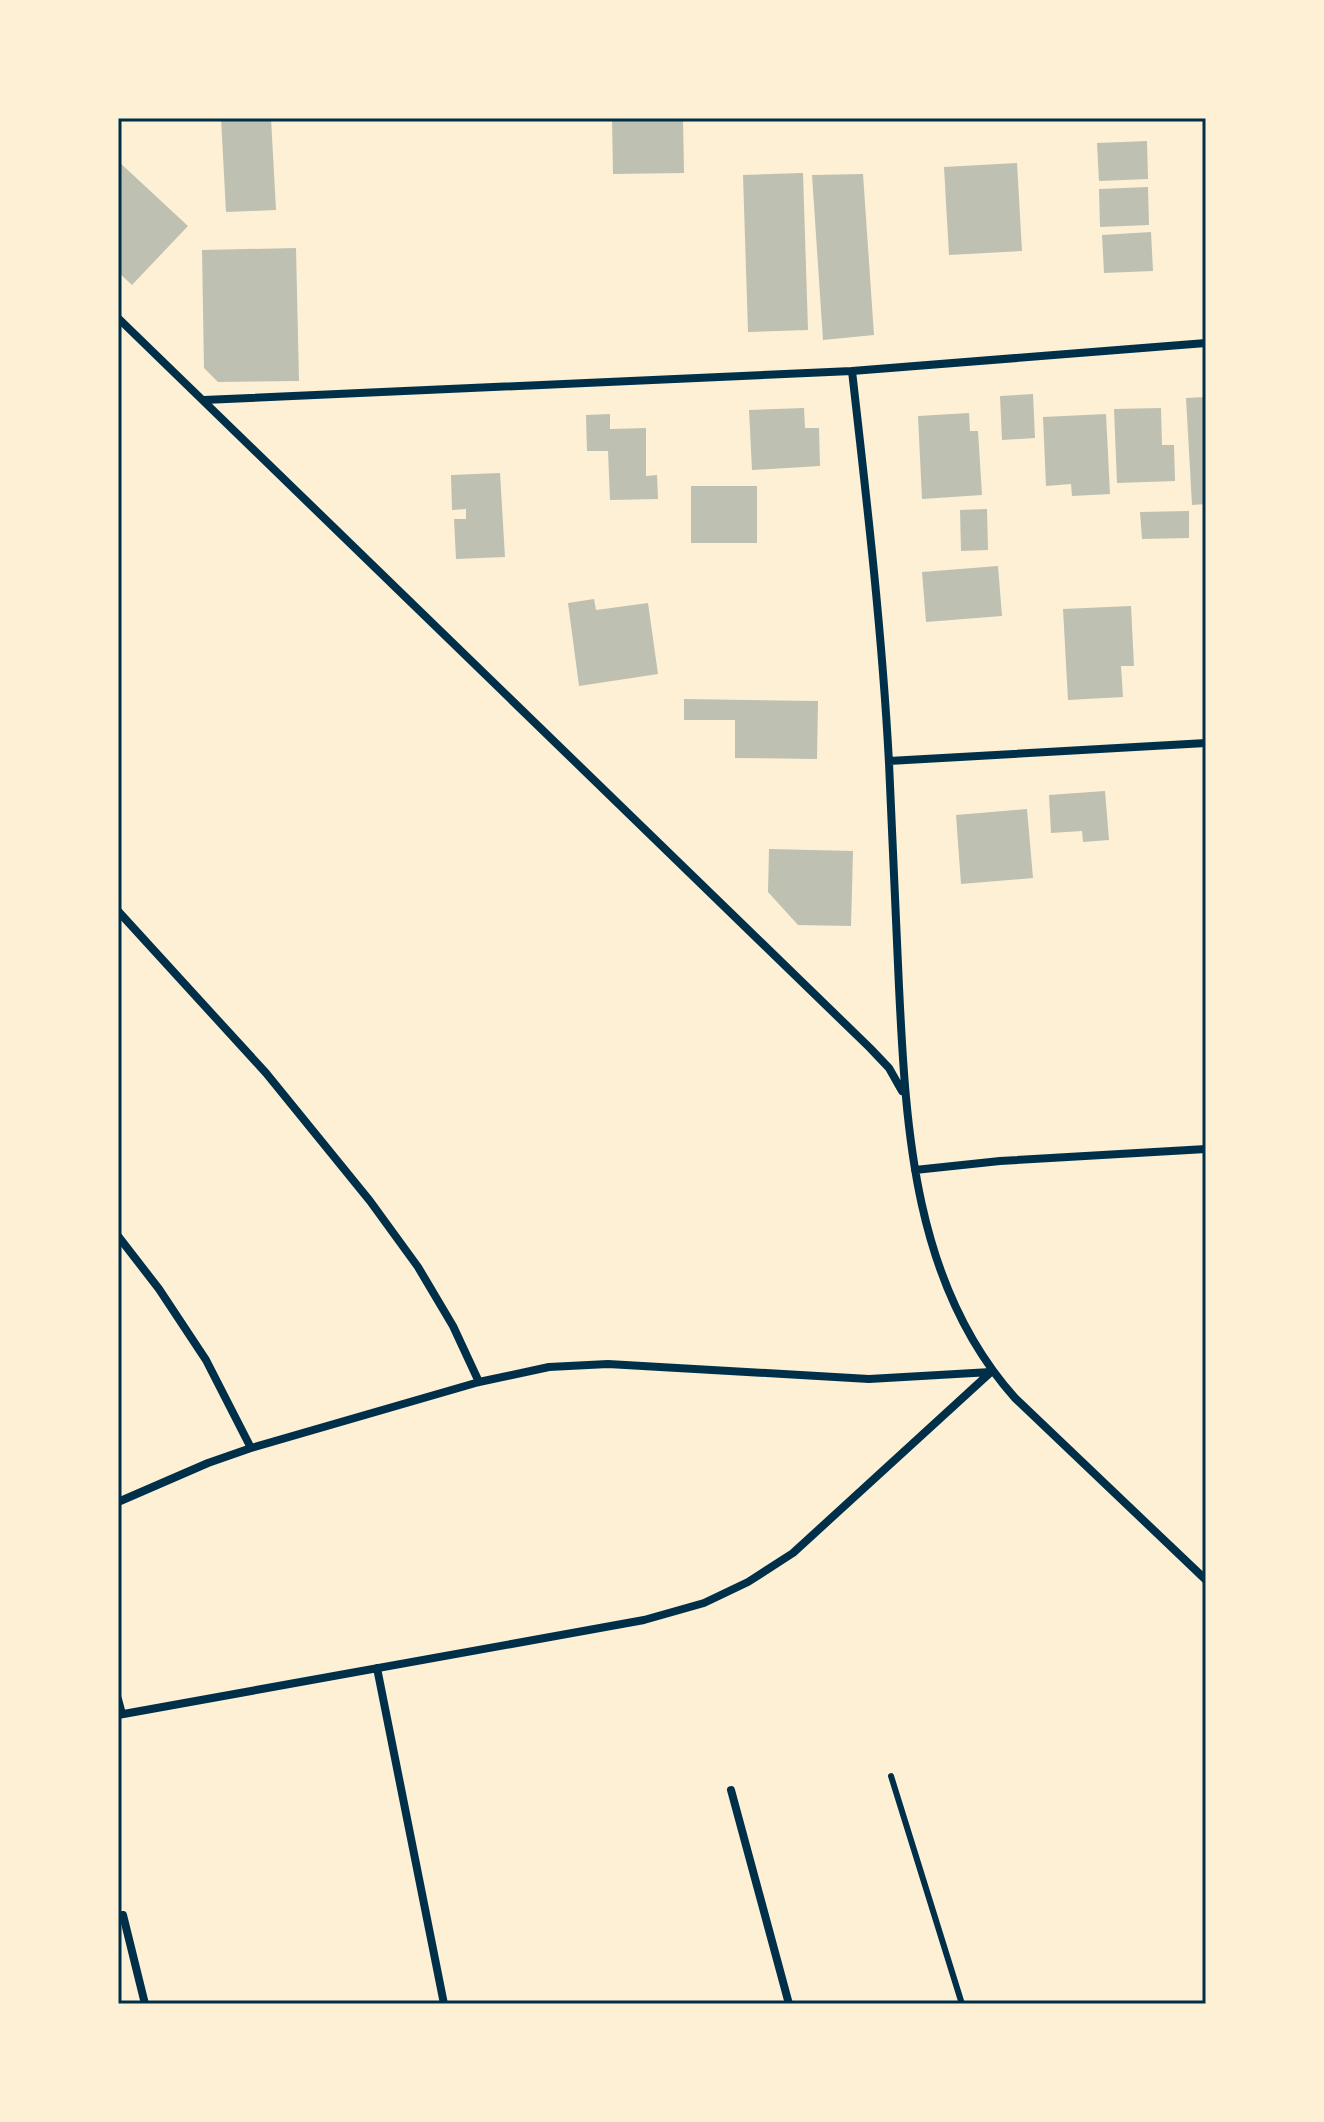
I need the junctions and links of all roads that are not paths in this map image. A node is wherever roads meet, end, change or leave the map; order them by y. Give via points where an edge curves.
1 (118, 318) edge
2 (1206, 343) edge
3 (852, 371) junction
4 (204, 400) junction
5 (1206, 743) edge
6 (889, 761) junction
7 (118, 911) edge
8 (904, 1095) junction
9 (1206, 1149) edge
10 (915, 1170) junction
11 (118, 1236) edge
12 (992, 1371) junction
13 (479, 1382) junction
14 (251, 1448) junction
15 (118, 1502) edge
16 (1206, 1568) edge
17 (1195, 1569) junction
18 (1206, 1580) edge
19 (377, 1668) junction
20 (118, 1699) edge
21 (120, 1715) edge
22 (891, 1776) dead end
23 (731, 1790) dead end
24 (123, 1915) dead end
25 (145, 2004) edge
26 (444, 2004) edge
27 (789, 2004) edge
28 (962, 2004) edge

1 - 4 street
2 - 3 street
3 - 4 street
3 - 6 street
4 - 8 street via 870,1048
5 - 6 street
6 - 8 street
7 - 13 street via 266,1073 370,1201 418,1267
8 - 10 street
9 - 10 street
10 - 12 street via 944,1283
11 - 14 street via 206,1360
12 - 13 street via 869,1379 608,1364 549,1367
12 - 17 street
12 - 19 street via 793,1553 748,1582 704,1603 644,1620
13 - 14 street
14 - 15 street
16 - 17 street
17 - 18 street
19 - 21 street
19 - 26 street
20 - 21 street
22 - 28 lane
23 - 27 street
24 - 25 street

